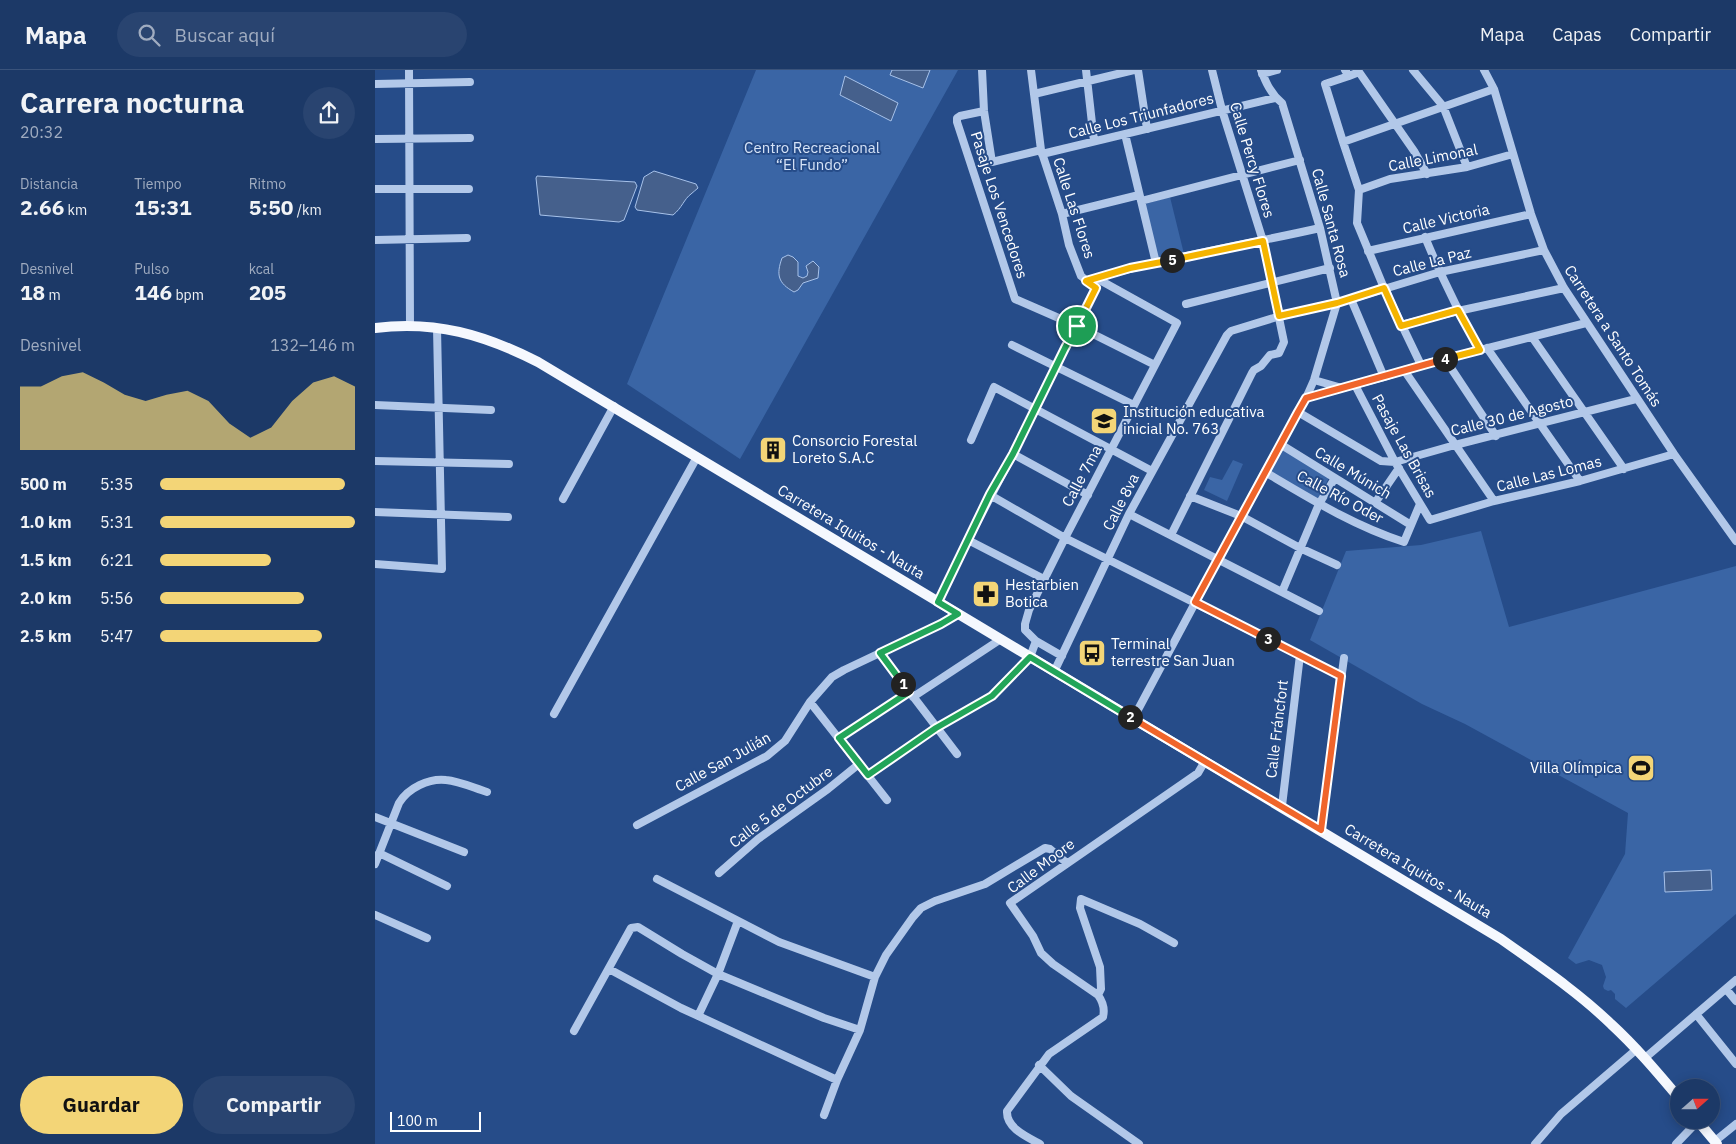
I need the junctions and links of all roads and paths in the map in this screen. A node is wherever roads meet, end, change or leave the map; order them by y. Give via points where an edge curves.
1 (409, 70) edge
2 (982, 70) edge
3 (1031, 70) edge
4 (1085, 70) edge
5 (1136, 70) edge
6 (1212, 70) edge
7 (1277, 70) edge
8 (1413, 70) edge
9 (1484, 70) edge
10 (1262, 72) edge
11 (1347, 73) edge
12 (470, 82) dead end
13 (1087, 82) junction
14 (409, 83) junction
15 (375, 84) edge
16 (1494, 89) junction
17 (1034, 94) junction
18 (1275, 98) junction
19 (1443, 106) junction
20 (1222, 110) junction
21 (985, 111) junction
22 (1395, 123) junction
23 (1147, 129) junction
24 (1125, 134) junction
25 (409, 138) junction
26 (470, 138) dead end
27 (375, 139) edge
28 (1347, 140) junction
29 (1094, 141) junction
30 (1042, 152) junction
31 (1513, 154) junction
32 (1300, 160) junction
33 (1467, 167) junction
34 (1427, 174) junction
35 (1242, 175) junction
36 (375, 189) edge
37 (409, 189) junction
38 (469, 189) dead end
39 (1359, 190) junction
40 (1140, 198) junction
41 (1062, 214) junction
42 (1531, 214) junction
43 (1320, 228) junction
44 (1425, 237) junction
45 (467, 238) dead end
46 (375, 240) edge
47 (409, 240) junction
48 (1263, 241) junction
49 (1544, 250) junction
50 (1368, 251) junction
51 (1156, 263) junction
52 (1330, 268) junction
53 (1440, 272) junction
54 (1096, 278) junction
55 (1086, 281) junction
56 (1273, 282) junction
57 (1384, 288) junction
58 (1564, 288) junction
59 (1351, 299) junction
60 (1337, 303) junction
61 (1186, 304) dead end
62 (1458, 310) junction
63 (1279, 316) junction
64 (1586, 323) junction
65 (410, 326) junction
66 (1077, 326) junction
67 (1401, 326) junction
68 (375, 328) edge
69 (437, 328) junction
70 (1532, 337) junction
71 (1012, 345) dead end
72 (1221, 348) joint
73 (1484, 349) junction
74 (1445, 359) junction
75 (1421, 364) junction
76 (1056, 366) junction
77 (1155, 366) junction
78 (1404, 370) junction
79 (1385, 377) junction
80 (1314, 380) junction
81 (1355, 385) junction
82 (1344, 388) junction
83 (1306, 398) junction
84 (1636, 399) junction
85 (375, 405) edge
86 (1134, 405) junction
87 (613, 406) junction
88 (439, 408) junction
89 (1035, 408) junction
90 (491, 410) dead end
91 (1298, 412) junction
92 (1585, 412) junction
93 (1539, 424) junction
94 (1496, 436) junction
95 (971, 440) dead end
96 (1280, 444) junction
97 (1455, 445) junction
98 (1112, 449) junction
99 (1013, 454) junction
100 (1674, 454) junction
101 (697, 457) junction
102 (375, 460) edge
103 (440, 462) junction
104 (509, 464) dead end
105 (1397, 465) junction
106 (1624, 469) junction
107 (1152, 470) junction
108 (1265, 472) junction
109 (1335, 478) junction
110 (1580, 481) junction
111 (990, 494) junction
112 (1088, 495) junction
113 (1190, 496) junction
114 (563, 499) dead end
115 (1494, 501) junction
116 (1375, 502) junction
117 (1319, 504) junction
118 (1420, 504) junction
119 (375, 512) edge
120 (441, 514) junction
121 (1129, 514) junction
122 (1241, 516) junction
123 (508, 517) dead end
124 (1430, 520) joint
125 (1411, 525) junction
126 (1171, 535) junction
127 (1065, 538) junction
128 (967, 540) junction
129 (1736, 541) edge
130 (1300, 548) junction
131 (1108, 559) junction
132 (1218, 559) junction
133 (375, 564) edge
134 (1337, 565) dead end
135 (1045, 579) junction
136 (1282, 592) junction
137 (938, 602) junction
138 (1195, 602) junction
139 (1319, 611) dead end
140 (958, 614) junction
141 (1001, 639) junction
142 (1037, 641) junction
143 (880, 653) junction
144 (1061, 656) junction
145 (1300, 656) junction
146 (1030, 657) junction
147 (1344, 658) dead end
148 (1054, 672) junction
149 (1341, 676) junction
150 (911, 695) junction
151 (810, 702) junction
152 (554, 714) dead end
153 (1133, 719) junction
154 (936, 728) junction
155 (839, 738) junction
156 (957, 754) dead end
157 (1205, 761) junction
158 (859, 764) junction
159 (868, 775) junction
160 (487, 792) dead end
161 (887, 800) dead end
162 (1282, 806) junction
163 (375, 817) edge
164 (391, 823) junction
165 (637, 825) dead end
166 (1321, 830) junction
167 (464, 852) dead end
168 (379, 853) junction
169 (1067, 863) junction
170 (375, 864) edge
171 (719, 873) dead end
172 (657, 879) dead end
173 (447, 886) dead end
174 (375, 915) edge
175 (738, 921) junction
176 (427, 938) dead end
177 (1174, 943) dead end
178 (609, 970) junction
179 (718, 974) junction
180 (875, 977) junction
181 (1736, 980) edge
182 (1726, 989) junction
183 (1098, 995) junction
184 (1736, 1001) edge
185 (1696, 1014) junction
186 (698, 1016) junction
187 (860, 1030) junction
188 (574, 1031) dead end
189 (1637, 1050) junction
190 (1645, 1058) junction
191 (1736, 1064) edge
192 (1039, 1065) junction
193 (837, 1080) junction
194 (1670, 1087) edge
195 (824, 1115) dead end
196 (1736, 1124) edge
197 (1690, 1129) edge
198 (1705, 1129) edge
199 (1716, 1143) edge
200 (1040, 1144) edge
201 (1139, 1144) edge
202 (1535, 1144) edge
203 (1676, 1144) edge

1 - 14 street
2 - 21 street
3 - 17 street, Calle Las Flores
4 - 13 street
5 - 13 street
5 - 23 street
6 - 20 street, Calle Percy Flores
7 - 10 street
8 - 19 street
9 - 16 street, Carretera a Santo Tomás
10 - 18 street, Calle Santa Rosa
11 - 22 street via 1359,72
11 - 28 street via 1325,84
12 - 14 street
13 - 17 street
13 - 29 street
14 - 15 street
14 - 25 street
16 - 19 street
16 - 31 street, Carretera a Santo Tomás
17 - 30 street, Calle Las Flores
18 - 20 street, Calle Los Triunfadores
18 - 32 street, Calle Santa Rosa via 1282,103
19 - 22 street
19 - 33 street
20 - 23 street, Calle Los Triunfadores
20 - 35 street, Calle Percy Flores
21 - 30 street, Calle Los Triunfadores via 992,162
21 - 66 street, Pasaje Los Vencedores via 960,116 957,122 1015,299
22 - 28 street
22 - 34 street
23 - 24 street, Calle Los Triunfadores
24 - 29 street, Calle Los Triunfadores
24 - 40 street
25 - 26 street
25 - 27 street
25 - 37 street
28 - 39 street
29 - 30 street, Calle Los Triunfadores
30 - 41 street, Calle Las Flores
31 - 33 street, Calle Limonal
31 - 42 street, Carretera a Santo Tomás
32 - 35 street
32 - 43 street, Calle Santa Rosa
33 - 34 street, Calle Limonal
34 - 39 street, Calle Limonal via 1390,180
35 - 40 street
35 - 48 street, Calle Percy Flores
36 - 37 street
37 - 38 street
37 - 47 street
39 - 50 street via 1357,223
40 - 41 street
40 - 51 street
41 - 55 street, Calle Las Flores via 1069,245
42 - 44 street, Calle Victoria
42 - 49 street, Carretera a Santo Tomás
43 - 48 street
43 - 52 street, Calle Santa Rosa
44 - 50 street, Calle Victoria
44 - 53 street
45 - 47 street
46 - 47 street
47 - 65 street
48 - 51 street
48 - 56 street, Calle Percy Flores
49 - 53 street, Calle La Paz
49 - 58 street, Carretera a Santo Tomás
50 - 57 street
51 - 54 street
52 - 56 street
52 - 60 street, Calle Santa Rosa
53 - 57 street, Calle La Paz
53 - 62 street
54 - 55 street
54 - 77 street, Calle 7ma via 1177,323
55 - 66 street, Calle Las Flores via 1096,288
56 - 61 street
56 - 63 street, Calle Percy Flores
57 - 59 street, Calle La Paz
57 - 67 street
58 - 62 street
58 - 64 street, Carretera a Santo Tomás
59 - 60 street, Calle La Paz
59 - 79 street, Pasaje Las Brisas
60 - 63 street, Calle La Paz
60 - 80 street, Calle Santa Rosa
62 - 67 street
62 - 73 street
63 - 72 street, Calle La Paz via 1231,331
63 - 113 street via 1284,335 1283,349 1270,355 1254,370
64 - 70 street
64 - 84 street, Carretera a Santo Tomás
65 - 68 main road, Carretera Iquitos - Nauta
65 - 69 main road, Carretera Iquitos - Nauta
66 - 76 street
66 - 77 street
67 - 75 street
69 - 87 main road, Carretera Iquitos - Nauta via 506,346
69 - 88 street
70 - 73 street
70 - 92 street
71 - 76 street
72 - 107 street, Calle 8va
73 - 74 street
73 - 93 street
74 - 75 street
74 - 94 street
75 - 78 street
76 - 86 street
76 - 89 street
77 - 86 street, Calle 7ma
78 - 79 street
78 - 97 street
79 - 81 street
80 - 82 street
80 - 83 street, Calle Santa Rosa
81 - 82 street
81 - 105 street, Pasaje Las Brisas
82 - 83 street
83 - 91 street, Calle Santa Rosa
84 - 92 street, Calle 30 de Agosto
84 - 100 street, Carretera a Santo Tomás
85 - 88 street
86 - 98 street, Calle 7ma
87 - 101 main road, Carretera Iquitos - Nauta
87 - 114 street
88 - 90 street
88 - 103 street
89 - 95 street via 994,387
89 - 98 street
89 - 99 street
91 - 96 street, Calle Santa Rosa
91 - 105 street via 1381,461
92 - 93 street, Calle 30 de Agosto
92 - 106 street
93 - 94 street, Calle 30 de Agosto
93 - 110 street
94 - 97 street, Calle 30 de Agosto
96 - 108 street, Calle Santa Rosa
96 - 109 street, Calle Múnich
97 - 105 street, Calle 30 de Agosto
97 - 115 street
98 - 107 street
98 - 112 street, Calle 7ma
99 - 111 street
99 - 112 street
100 - 106 street, Calle Las Lomas
100 - 129 street, Carretera a Santo Tomás
101 - 137 main road, Carretera Iquitos - Nauta
101 - 152 street
102 - 103 street
103 - 104 street
103 - 120 street
105 - 116 street
105 - 118 street, Pasaje Las Brisas
106 - 110 street, Calle Las Lomas
107 - 121 street, Calle 8va
108 - 117 street, Calle Río Oder
108 - 122 street, Calle Santa Rosa
109 - 116 street, Calle Múnich
109 - 117 street
110 - 115 street, Calle Las Lomas
111 - 127 street
111 - 128 street
112 - 127 street, Calle 7ma
113 - 122 street
113 - 126 street
115 - 124 street, Calle Las Lomas
116 - 125 street, Calle Múnich
117 - 125 street, Calle Río Oder via 1404,542
117 - 130 street
118 - 124 street, Pasaje Las Brisas
118 - 125 street
119 - 120 street
120 - 123 street
120 - 133 street via 442,568
121 - 126 street
121 - 131 street, Calle 8va
122 - 130 street
122 - 132 street, Calle Santa Rosa
126 - 132 street
127 - 131 street
127 - 135 street, Calle 7ma
128 - 135 street
128 - 137 street
130 - 134 street
130 - 136 street
131 - 138 street
131 - 144 street, Calle 8va
132 - 136 street
132 - 138 street, Calle Santa Rosa
135 - 142 street, Calle 7ma via 1025,624 1025,630
136 - 139 street
137 - 140 main road, Carretera Iquitos - Nauta
138 - 145 street
138 - 153 street, Calle Santa Rosa
140 - 141 main road, Carretera Iquitos - Nauta
140 - 143 street, Calle San Julián
141 - 146 main road, Carretera Iquitos - Nauta
141 - 150 street
142 - 144 street, Calle 7ma
142 - 146 street
143 - 150 street
143 - 151 street, Calle San Julián via 832,677
144 - 148 street, Calle 8va
145 - 149 street
145 - 162 street, Calle Fráncfort
146 - 148 main road, Carretera Iquitos - Nauta
146 - 154 street via 992,696
147 - 149 street
148 - 153 main road, Carretera Iquitos - Nauta
149 - 166 street
150 - 154 street
150 - 155 street
151 - 155 street
151 - 165 street, Calle San Julián via 785,741 767,756
153 - 157 main road, Carretera Iquitos - Nauta
154 - 156 street
154 - 159 street
155 - 158 street
157 - 162 main road, Carretera Iquitos - Nauta
157 - 169 street, Calle Moore via 1198,773
158 - 159 street
158 - 171 street, Calle 5 de Octubre via 758,839
159 - 161 street
160 - 164 street via 446,780 422,784 402,798
162 - 166 main road, Carretera Iquitos - Nauta
163 - 164 street
164 - 167 street
164 - 168 street
166 - 189 main road, Carretera Iquitos - Nauta via 1501,940 1570,989
168 - 170 street
168 - 173 street
169 - 180 street via 1045,848 985,884 921,908 885,955
169 - 183 street, Calle Moore via 1010,903 1041,953
172 - 175 street
174 - 176 street
175 - 179 street
175 - 180 street via 779,942
177 - 183 street via 1141,924 1081,899 1080,908 1100,968 1101,989
178 - 179 street via 631,928 637,927
178 - 186 street
178 - 188 street
179 - 186 street
179 - 187 street
180 - 187 street
181 - 182 street
182 - 184 street
182 - 185 street
183 - 192 street via 1105,1012 1103,1017 1049,1054
185 - 190 street
185 - 191 street
186 - 193 street
187 - 193 street
189 - 190 main road, Carretera Iquitos - Nauta
189 - 202 street via 1561,1114
190 - 194 main road, Carretera Iquitos - Nauta
192 - 200 street via 1007,1111 1007,1116 1009,1122
192 - 201 street via 1071,1096
193 - 195 street
196 - 199 street
197 - 203 street
198 - 199 main road

